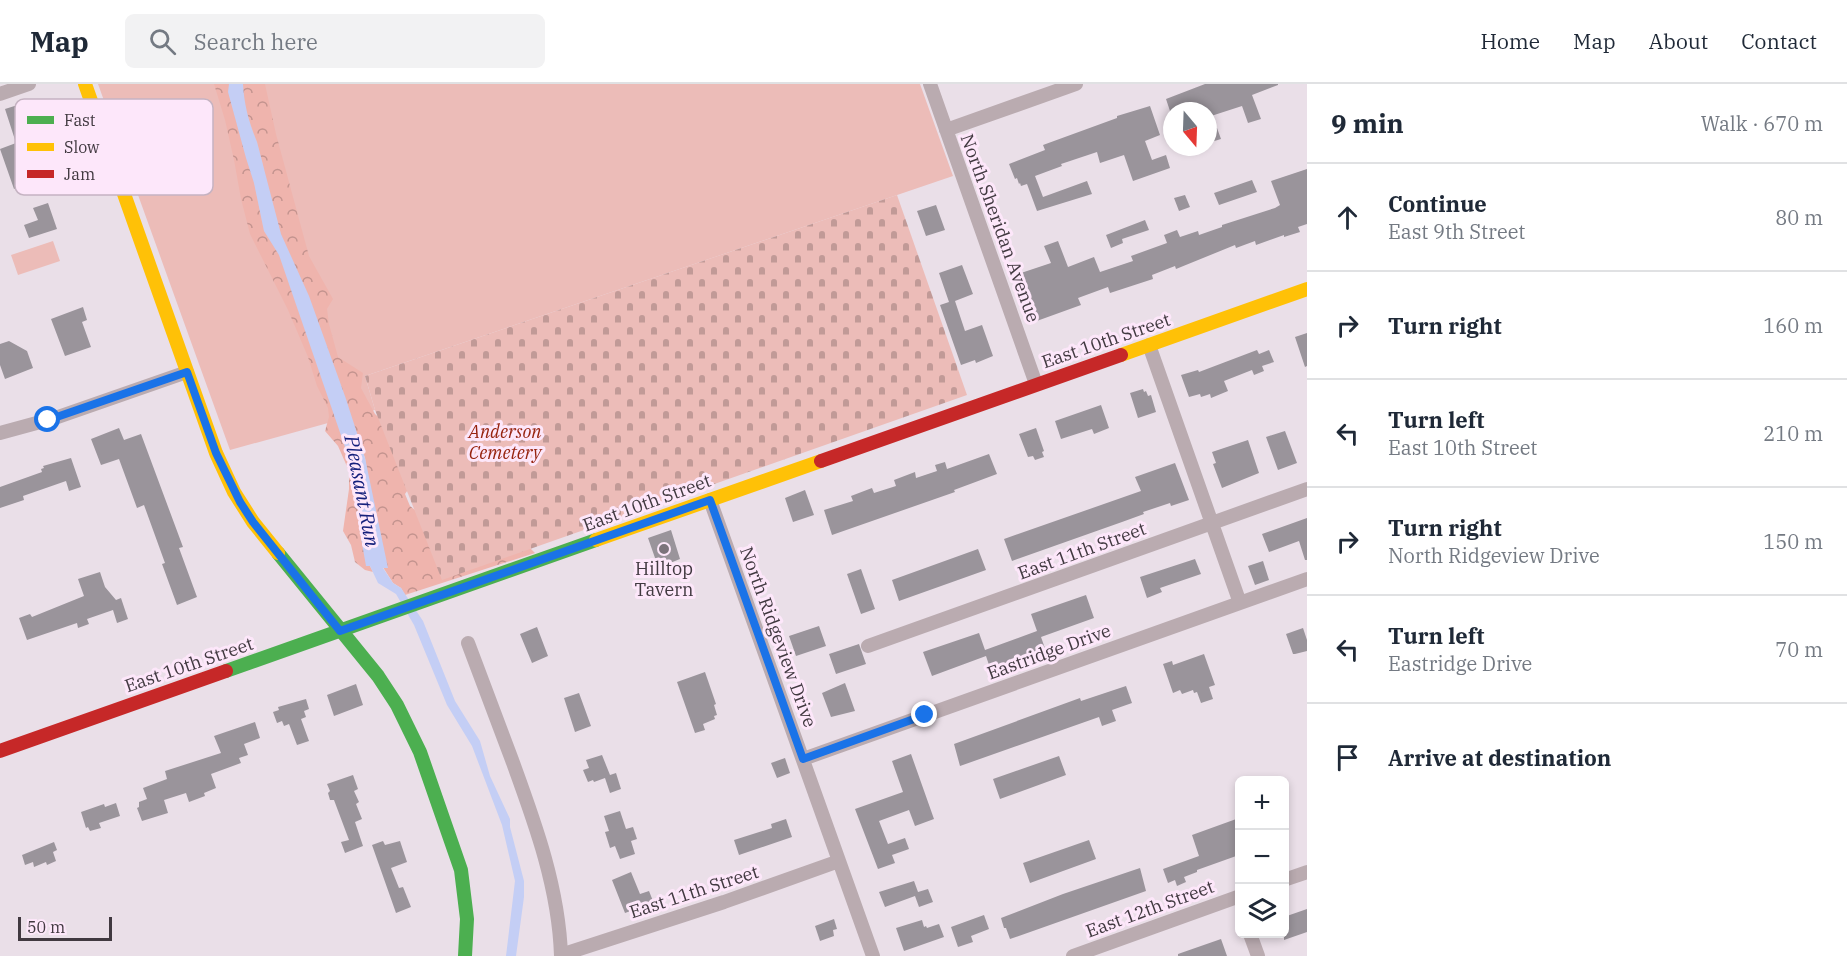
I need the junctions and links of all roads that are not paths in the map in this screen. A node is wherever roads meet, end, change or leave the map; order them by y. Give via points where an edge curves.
1 (29, 84) edge
2 (85, 84) edge
3 (930, 84) edge
4 (1076, 84) edge
5 (0, 94) edge
6 (90, 99) edge
7 (946, 130) junction
8 (124, 195) edge
9 (1307, 289) edge
10 (1149, 345) junction
11 (187, 372) junction
12 (1036, 384) junction
13 (0, 433) edge
14 (1307, 489) edge
15 (710, 500) junction
16 (1212, 524) junction
17 (1307, 579) edge
18 (1240, 603) junction
19 (340, 631) junction
20 (468, 643) dead end
21 (868, 646) dead end
22 (0, 751) edge
23 (803, 759) junction
24 (839, 861) junction
25 (1307, 872) edge
26 (1289, 878) edge
27 (1235, 900) edge
28 (1252, 938) edge
29 (465, 956) edge
30 (561, 956) edge
31 (873, 956) edge
32 (1073, 956) edge
33 (1258, 956) edge

1 - 5 street
2 - 6 main road
3 - 7 street, North Sheridan Avenue
4 - 7 street
7 - 12 street, North Sheridan Avenue
8 - 11 main road
9 - 10 main road, East 10th Street
10 - 12 main road, East 10th Street
10 - 16 street
11 - 13 street
11 - 19 main road via 216,453 240,502
12 - 15 main road, East 10th Street
14 - 16 street, East 11th Street
15 - 19 main road, East 10th Street
15 - 23 street, North Ridgeview Drive
16 - 18 street
16 - 21 street, East 11th Street
17 - 18 street, Eastridge Drive
18 - 23 street, Eastridge Drive
19 - 22 main road, East 10th Street
19 - 29 main road via 391,695 420,752 462,875 468,915
20 - 30 street via 541,844
23 - 24 street, North Ridgeview Drive
24 - 30 street, East 11th Street
24 - 31 street, North Ridgeview Drive
25 - 26 street
27 - 32 street, East 12th Street
28 - 33 street

